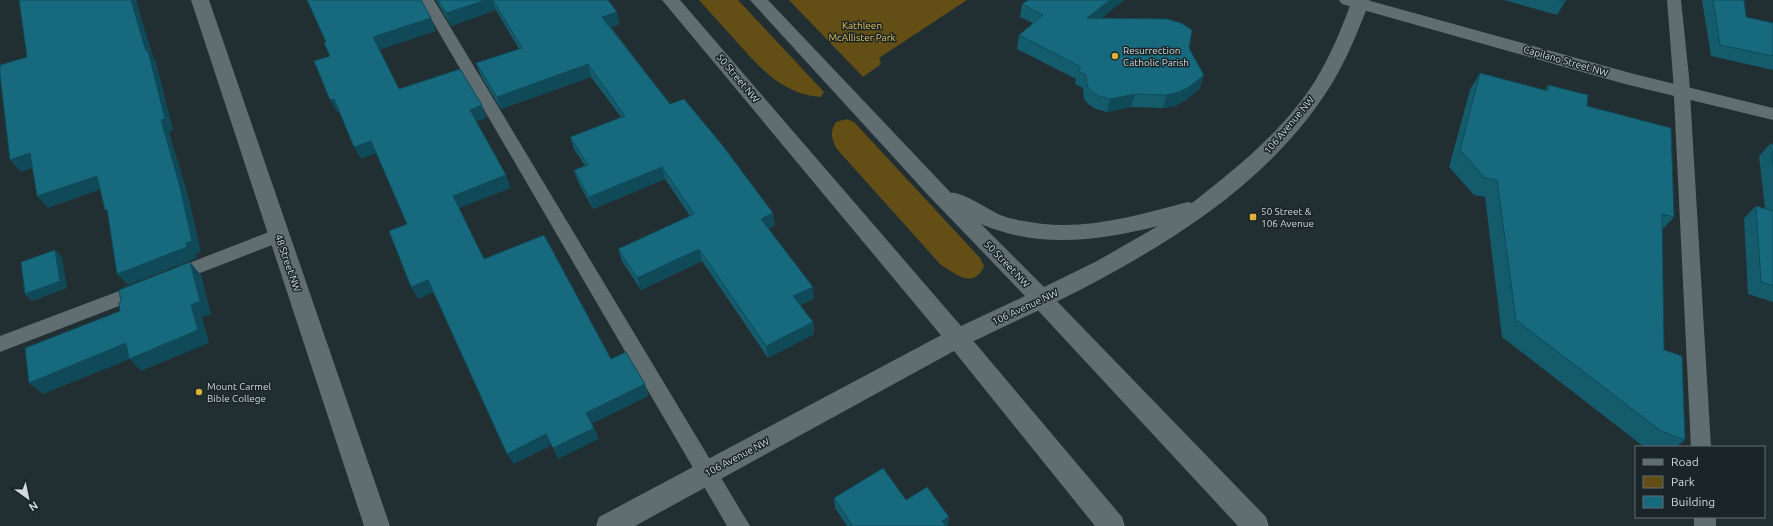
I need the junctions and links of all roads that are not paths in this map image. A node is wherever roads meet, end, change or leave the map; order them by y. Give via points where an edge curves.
1 (200, 0) edge
2 (428, 0) edge
3 (671, 0) edge
4 (759, 0) edge
5 (1674, 0) edge
6 (1356, 1) edge
7 (1682, 93) junction
8 (1773, 114) edge
9 (936, 191) junction
10 (1204, 205) junction
11 (279, 235) junction
12 (1041, 299) junction
13 (957, 338) junction
14 (0, 344) edge
15 (1701, 446) edge
16 (707, 473) junction
17 (377, 526) edge
18 (609, 526) edge
19 (738, 526) edge
20 (1112, 526) edge
21 (1256, 526) edge

1 - 11 main road, 48 Street NW
2 - 16 lane
3 - 13 main road, 50 Street NW
4 - 9 main road, 50 Street NW
5 - 7 lane
6 - 7 main road, Capilano Street NW
6 - 10 main road, 106 Avenue NW via 1334,62 1296,120 1265,154
7 - 8 main road, Capilano Street NW
7 - 15 lane
9 - 10 main road via 1000,223 1054,234 1118,228
9 - 12 main road, 50 Street NW
10 - 12 main road, 106 Avenue NW via 1157,237
11 - 14 lane
11 - 17 main road, 48 Street NW
12 - 13 main road, 106 Avenue NW
12 - 21 main road, 50 Street NW
13 - 16 main road, 106 Avenue NW
13 - 20 main road, 50 Street NW
16 - 18 main road, 106 Avenue NW
16 - 19 lane

